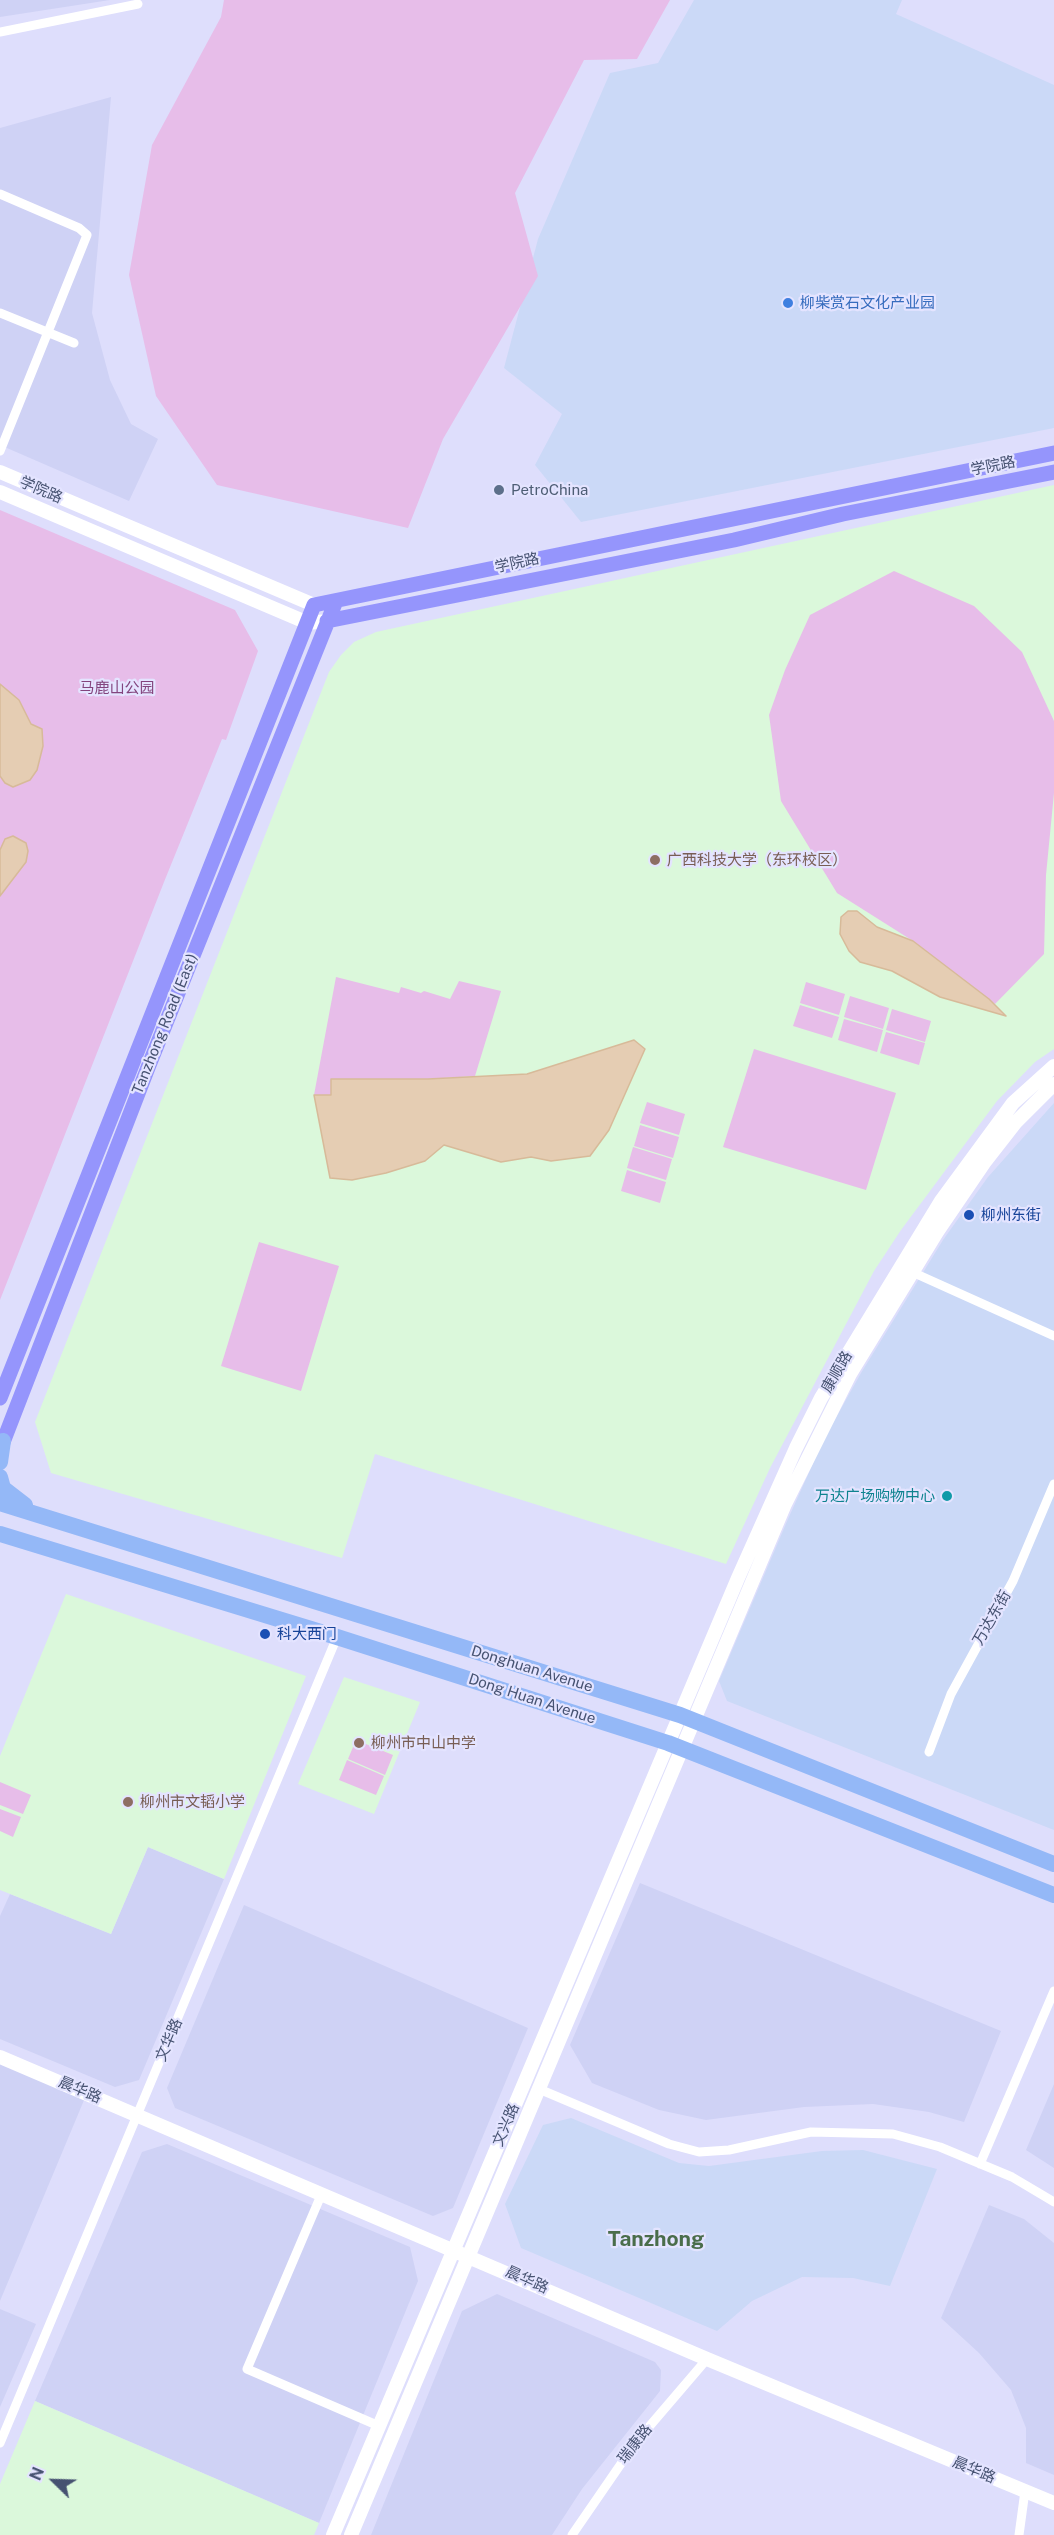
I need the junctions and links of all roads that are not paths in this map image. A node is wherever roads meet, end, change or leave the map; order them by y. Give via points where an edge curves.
1 (138, 4) dead end
2 (0, 32) edge
3 (0, 194) edge
4 (0, 313) edge
5 (49, 333) junction
6 (74, 343) dead end
7 (0, 451) edge
8 (1054, 453) edge
9 (0, 472) edge
10 (1054, 472) edge
11 (0, 492) edge
12 (336, 600) junction
13 (314, 605) junction
14 (327, 621) junction
15 (308, 623) junction
16 (1054, 1066) edge
17 (1054, 1084) edge
18 (912, 1272) junction
19 (1054, 1336) edge
20 (0, 1398) edge
21 (2, 1446) edge
22 (0, 1462) edge
23 (0, 1477) edge
24 (1054, 1484) edge
25 (0, 1503) edge
26 (50, 1518) junction
27 (0, 1534) edge
28 (0, 1540) edge
29 (24, 1541) junction
30 (337, 1637) junction
31 (687, 1718) junction
32 (675, 1745) junction
33 (929, 1752) dead end
34 (1054, 1864) edge
35 (1054, 1895) edge
36 (1054, 1991) edge
37 (0, 2057) edge
38 (539, 2089) junction
39 (138, 2115) junction
40 (980, 2164) junction
41 (322, 2193) junction
42 (1054, 2202) edge
43 (454, 2248) junction
44 (469, 2255) junction
45 (707, 2359) junction
46 (379, 2426) junction
47 (0, 2443) edge
48 (1025, 2492) junction
49 (1054, 2503) edge
50 (333, 2535) edge
51 (351, 2535) edge
52 (572, 2535) edge
53 (1019, 2535) edge

1 - 2 street
3 - 5 street via 87,235
4 - 5 street
5 - 6 street
5 - 7 street
8 - 12 main road, 学院路
9 - 13 main road, 学院路
10 - 14 main road, 学院路
11 - 15 main road, 学院路
12 - 13 main road, 学院路
12 - 14 main road, Tanzhong Road (East)
13 - 15 main road, Tanzhong Road (East)
14 - 15 main road, 学院路
14 - 21 main road, Tanzhong Road (East) via 148,1065
15 - 20 main road, Tanzhong Road (East)
16 - 31 main road, 康顺路 via 1013,1103 941,1201 821,1398 767,1510
17 - 18 main road, 康顺路 via 1016,1122 984,1163
18 - 19 street
18 - 31 main road, 康顺路 via 850,1374 785,1504
21 - 22 highway
23 - 26 highway via 3,1488 14,1498
24 - 33 street, 万达东街 via 1013,1581 951,1694
25 - 26 highway, Donghuan Avenue
26 - 31 highway, Donghuan Avenue
27 - 29 highway, Dong Huan Avenue
28 - 29 main road
29 - 30 highway, Dong Huan Avenue
30 - 32 highway, Dong Huan Avenue
30 - 39 street, 文华路
31 - 32 main road, 文兴路
31 - 34 highway, Donghuan Avenue
32 - 35 highway, Dong Huan Avenue
32 - 38 main road, 文兴路
32 - 43 main road, 文兴路
36 - 40 street
37 - 39 main road, 晨华路
38 - 40 street via 669,2144 699,2152 729,2150 811,2132 855,2132 892,2134 940,2147
38 - 44 main road, 文兴路
39 - 41 main road, 晨华路
39 - 47 street, 文华路
40 - 42 street
41 - 43 main road, 晨华路
41 - 46 street via 247,2369
43 - 44 main road, 晨华路
43 - 46 main road, 文兴路
44 - 45 main road, 晨华路
44 - 51 main road, 文兴路
45 - 48 main road, 晨华路
45 - 52 street, 瑞康路 via 636,2442
46 - 50 main road, 文兴路
48 - 49 main road, 晨华路
48 - 53 street

